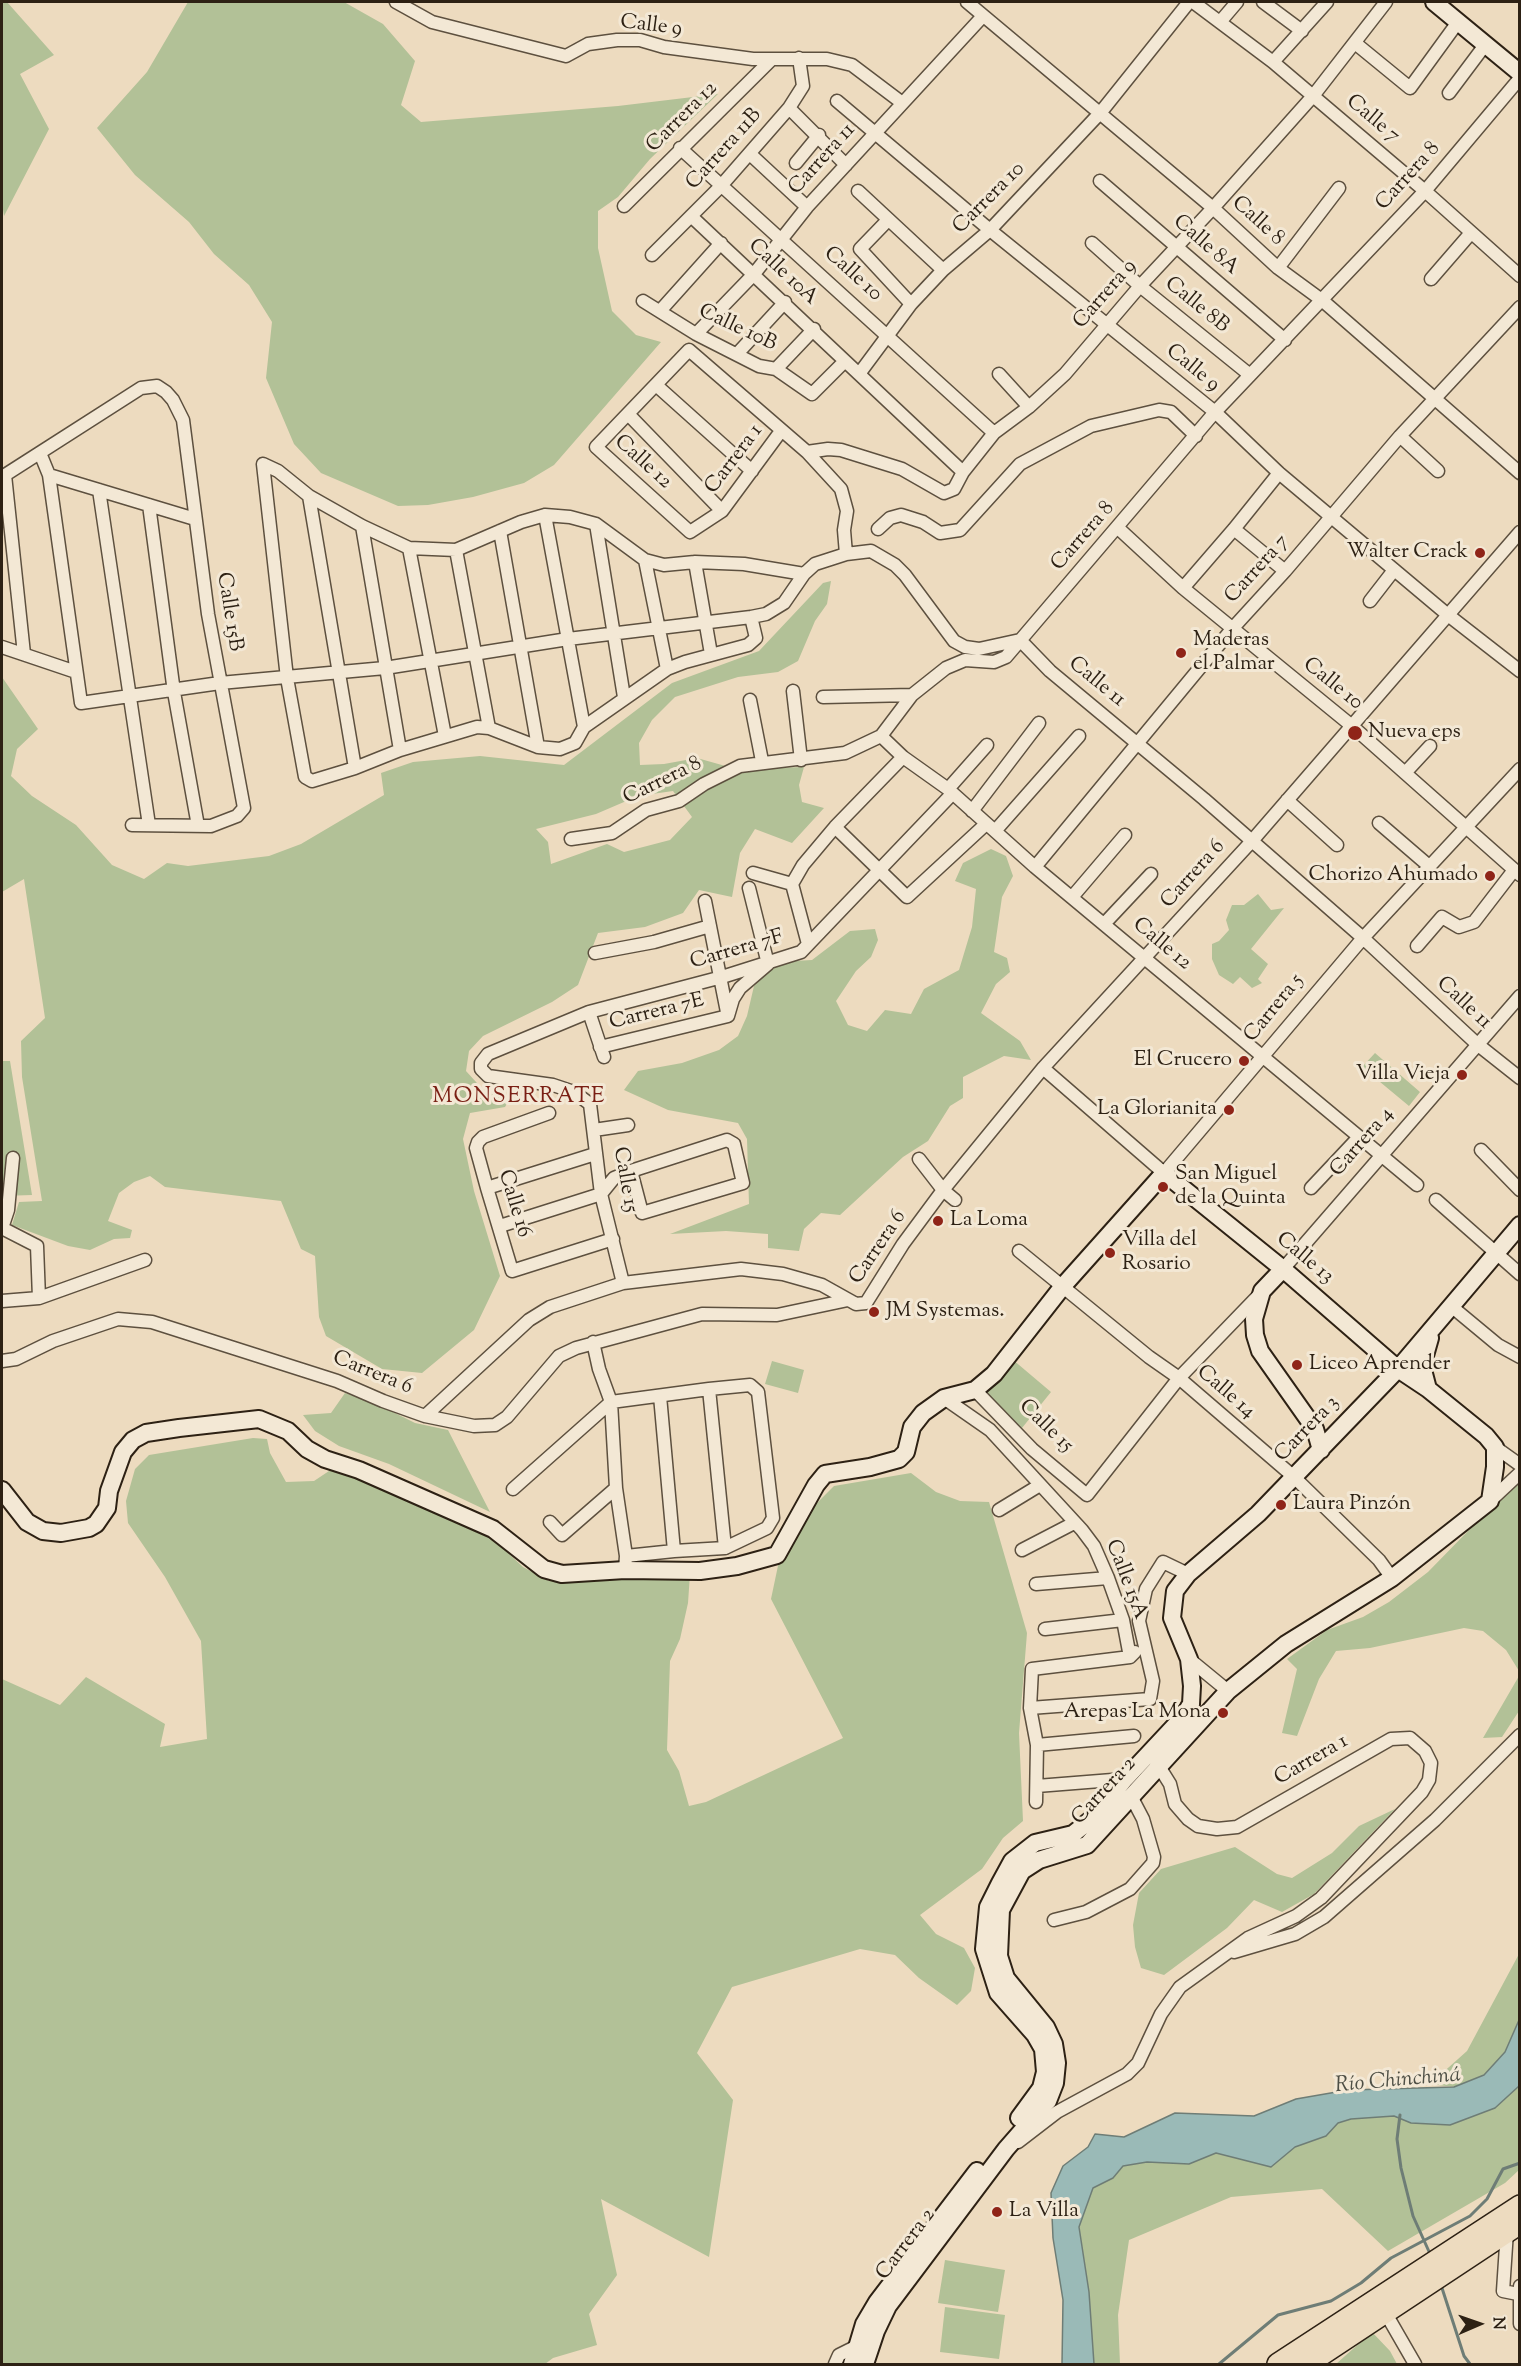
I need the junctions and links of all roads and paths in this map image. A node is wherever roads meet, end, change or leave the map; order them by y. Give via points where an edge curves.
1 (396, 2) edge
2 (967, 2) edge
3 (1191, 2) edge
4 (1236, 2) edge
5 (1263, 2) edge
6 (1327, 2) edge
7 (1386, 2) edge
8 (1434, 2) edge
9 (983, 16) junction
10 (1220, 22) junction
11 (1458, 22) junction
12 (1302, 31) junction
13 (1355, 44) junction
14 (1485, 45) junction
15 (799, 58) junction
16 (771, 60) junction
17 (1274, 62) junction
18 (1520, 76) edge
19 (1449, 93) dead end
20 (1313, 96) junction
21 (837, 101) dead end
22 (901, 102) junction
23 (789, 108) junction
24 (1101, 112) junction
25 (874, 134) junction
26 (819, 135) junction
27 (680, 148) junction
28 (750, 154) junction
29 (796, 163) dead end
30 (846, 165) junction
31 (1100, 181) dead end
32 (720, 187) junction
33 (1339, 188) dead end
34 (858, 190) dead end
35 (1425, 191) junction
36 (624, 206) dead end
37 (807, 207) junction
38 (1214, 208) junction
39 (691, 216) junction
40 (888, 220) junction
41 (990, 230) junction
42 (1470, 234) junction
43 (782, 238) junction
44 (721, 243) junction
45 (1092, 243) dead end
46 (1176, 246) junction
47 (652, 255) dead end
48 (1278, 268) junction
49 (943, 270) junction
50 (754, 274) junction
51 (1520, 276) edge
52 (1431, 279) dead end
53 (1140, 285) junction
54 (643, 301) dead end
55 (1323, 301) junction
56 (785, 302) junction
57 (911, 304) junction
58 (1520, 308) edge
59 (660, 311) junction
60 (1106, 324) junction
61 (814, 329) junction
62 (887, 333) junction
63 (696, 334) junction
64 (1285, 340) junction
65 (737, 354) junction
66 (845, 361) junction
67 (776, 369) junction
68 (859, 374) junction
69 (999, 375) dead end
70 (1250, 375) junction
71 (656, 385) junction
72 (1436, 400) junction
73 (1029, 407) junction
74 (1215, 412) junction
75 (628, 414) junction
76 (781, 431) junction
77 (994, 433) junction
78 (1196, 436) junction
79 (1400, 436) junction
80 (807, 452) junction
81 (40, 453) junction
82 (752, 471) junction
83 (1438, 471) dead end
84 (963, 472) junction
85 (1279, 472) junction
86 (1520, 473) edge
87 (49, 475) junction
88 (4, 476) edge
89 (99, 490) junction
90 (309, 496) junction
91 (149, 506) junction
92 (722, 512) junction
93 (545, 515) junction
94 (1332, 516) junction
95 (195, 519) junction
96 (596, 524) junction
97 (362, 526) junction
98 (1118, 528) junction
99 (878, 529) dead end
100 (1234, 529) junction
101 (500, 531) junction
102 (690, 532) joint
103 (1520, 532) edge
104 (409, 548) junction
105 (456, 550) junction
106 (846, 554) junction
107 (645, 560) junction
108 (695, 562) junction
109 (1394, 570) junction
110 (1286, 571) junction
111 (804, 574) junction
112 (1183, 588) junction
113 (1370, 601) dead end
114 (1449, 615) junction
115 (751, 617) junction
116 (705, 622) junction
117 (658, 627) junction
118 (1232, 629) junction
119 (614, 633) junction
120 (568, 639) junction
121 (1020, 640) junction
122 (520, 646) junction
123 (2, 647) edge
124 (24, 654) junction
125 (476, 654) junction
126 (711, 654) junction
127 (430, 661) junction
128 (385, 668) junction
129 (667, 669) junction
130 (1520, 671) edge
131 (76, 672) junction
132 (340, 672) junction
133 (287, 678) junction
134 (220, 683) junction
135 (793, 690) dead end
136 (174, 692) junction
137 (912, 695) junction
138 (130, 697) junction
139 (624, 697) junction
140 (823, 697) dead end
141 (750, 700) dead end
142 (1039, 723) dead end
143 (1352, 726) junction
144 (584, 727) junction
145 (489, 728) junction
146 (444, 736) junction
147 (881, 736) junction
148 (1079, 736) dead end
149 (1138, 742) junction
150 (987, 745) dead end
151 (1430, 746) dead end
152 (538, 747) junction
153 (400, 750) junction
154 (903, 757) junction
155 (801, 759) junction
156 (762, 761) junction
157 (356, 768) junction
158 (1520, 769) edge
159 (1405, 773) junction
160 (950, 792) junction
161 (1287, 800) junction
162 (972, 811) junction
163 (1379, 823) dead end
164 (132, 825) dead end
165 (150, 825) junction
166 (198, 826) junction
167 (835, 827) junction
168 (1465, 827) junction
169 (990, 828) junction
170 (1125, 835) dead end
171 (571, 838) dead end
172 (1251, 842) junction
173 (1337, 845) dead end
174 (1429, 866) junction
175 (1035, 867) junction
176 (880, 869) junction
177 (1517, 872) edge
178 (753, 873) dead end
179 (1151, 874) dead end
180 (792, 885) junction
181 (749, 888) dead end
182 (1073, 896) junction
183 (705, 901) dead end
184 (1105, 923) junction
185 (710, 926) junction
186 (1364, 938) junction
187 (808, 944) junction
188 (1418, 946) dead end
189 (594, 953) dead end
190 (1147, 958) junction
191 (768, 964) junction
192 (722, 977) junction
193 (1520, 996) edge
194 (589, 1012) junction
195 (728, 1016) junction
196 (1477, 1044) junction
197 (1265, 1058) junction
198 (1043, 1068) junction
199 (1520, 1078) edge
200 (574, 1092) joint
201 (549, 1113) dead end
202 (628, 1125) dead end
203 (594, 1130) junction
204 (1359, 1137) junction
205 (1481, 1150) dead end
206 (595, 1154) junction
207 (1382, 1156) junction
208 (14, 1158) dead end
209 (919, 1159) dead end
210 (631, 1171) junction
211 (1164, 1173) junction
212 (1417, 1185) dead end
213 (487, 1188) junction
214 (1311, 1188) dead end
215 (944, 1190) junction
216 (1520, 1190) edge
217 (601, 1194) junction
218 (955, 1200) dead end
219 (1436, 1200) dead end
220 (1520, 1225) edge
221 (500, 1226) junction
222 (2, 1228) edge
223 (613, 1239) junction
224 (1019, 1251) dead end
225 (1495, 1253) junction
226 (145, 1260) dead end
227 (1283, 1269) junction
228 (1520, 1274) edge
229 (623, 1283) junction
230 (1063, 1287) junction
231 (1262, 1292) junction
232 (39, 1298) junction
233 (848, 1300) junction
234 (2, 1301) edge
235 (1451, 1306) junction
236 (1433, 1328) junction
237 (593, 1342) junction
238 (1520, 1357) edge
239 (2, 1361) edge
240 (1398, 1369) junction
241 (1179, 1378) junction
242 (709, 1389) junction
243 (975, 1389) junction
244 (1428, 1389) junction
245 (660, 1396) junction
246 (944, 1398) junction
247 (610, 1402) junction
248 (424, 1416) junction
249 (1495, 1447) junction
250 (1321, 1450) junction
251 (1520, 1465) edge
252 (1520, 1473) edge
253 (1294, 1477) junction
254 (1040, 1485) junction
255 (616, 1488) junction
256 (513, 1489) dead end
257 (2, 1491) edge
258 (1087, 1496) joint
259 (1490, 1501) junction
260 (999, 1510) dead end
261 (550, 1522) dead end
262 (1074, 1523) junction
263 (725, 1548) junction
264 (1022, 1550) dead end
265 (674, 1551) junction
266 (626, 1563) junction
267 (1188, 1574) junction
268 (1108, 1578) junction
269 (1392, 1578) junction
270 (1036, 1584) dead end
271 (1124, 1620) junction
272 (1045, 1629) dead end
273 (1143, 1642) junction
274 (1130, 1657) junction
275 (1189, 1659) junction
276 (1228, 1691) junction
277 (1030, 1708) junction
278 (1520, 1735) edge
279 (1134, 1736) dead end
280 (1037, 1745) junction
281 (1148, 1753) junction
282 (1160, 1765) junction
283 (1125, 1779) junction
284 (1037, 1786) junction
285 (1132, 1798) junction
286 (1036, 1802) dead end
287 (1054, 1920) dead end
288 (1233, 1952) junction
289 (1006, 2149) junction
290 (1513, 2220) edge
291 (1519, 2290) edge
292 (1399, 2292) junction
293 (1385, 2312) junction
294 (1520, 2324) edge
295 (855, 2347) junction
296 (835, 2364) edge
297 (852, 2364) edge
298 (865, 2364) edge
299 (1278, 2364) edge
300 (1307, 2364) edge
301 (1415, 2364) edge

1 - 16 street, Calle 9 via 432,22 566,56 588,44 640,40 695,52
2 - 9 street, Calle 8
3 - 10 street, Calle 7
3 - 24 street, Carrera 10
4 - 10 street
5 - 12 street
6 - 12 street
7 - 13 street, Carrera 9
8 - 11 main road
9 - 22 street, Carrera 11
9 - 24 street, Calle 8
10 - 17 street, Calle 7
11 - 13 street via 1410,88
11 - 14 main road
12 - 17 street
13 - 20 street, Carrera 9
14 - 18 main road
14 - 19 street
15 - 16 street, Calle 9
15 - 22 street, Calle 9 via 852,65
15 - 23 street, Carrera 11B via 803,86
16 - 27 street, Carrera 12
17 - 20 street, Calle 7
18 - 35 street, Carrera 8
20 - 35 street, Calle 7
20 - 38 street, Carrera 9
21 - 25 street, Calle 9
22 - 25 street, Carrera 11
23 - 26 street
23 - 28 street, Carrera 11B
24 - 38 street, Calle 8
24 - 41 street, Carrera 10
25 - 30 street, Carrera 11
25 - 41 street, Calle 9
26 - 29 street
26 - 30 street
27 - 32 street, Calle 10
27 - 36 street, Carrera 12
28 - 32 street, Carrera 11B
28 - 37 street
30 - 37 street, Carrera 11
31 - 46 street, Calle 8A
32 - 39 street, Carrera 11B
32 - 43 street, Calle 10
33 - 48 street
34 - 40 street
35 - 42 street, Calle 7
35 - 55 street, Carrera 8
37 - 43 street, Carrera 11
38 - 46 street, Carrera 9
38 - 48 street, Calle 8
39 - 44 street, Calle 10A
39 - 47 street, Carrera 11B
40 - 49 street
40 - 57 street via 860,249
41 - 49 street, Carrera 10
41 - 60 street, Calle 9
42 - 51 street, Calle 7
42 - 52 street
43 - 50 street, Carrera 11
43 - 62 street, Calle 10
44 - 50 street, Calle 10A
44 - 59 street
45 - 53 street, Calle 8B
46 - 53 street, Carrera 9
46 - 64 street, Calle 8A
48 - 55 street, Calle 8
49 - 57 street, Carrera 10
50 - 56 street, Calle 10A
50 - 63 street, Carrera 11
53 - 60 street, Carrera 9
53 - 70 street, Calle 8B
54 - 59 street, Calle 10B
55 - 64 street, Carrera 8
55 - 72 street, Calle 8
56 - 61 street, Calle 10A
56 - 65 street
57 - 62 street, Carrera 10
58 - 72 street, Carrera 7
59 - 63 street, Calle 10B
60 - 73 street, Carrera 9 via 1065,374
60 - 74 street, Calle 9
61 - 66 street, Calle 10A
61 - 67 street
62 - 68 street, Carrera 10
62 - 77 street, Calle 10
63 - 65 street, Calle 10B
64 - 70 street, Carrera 8
65 - 67 street, Calle 10B
66 - 67 street, Calle 10B via 812,394
66 - 68 street
68 - 84 street
69 - 73 street
70 - 74 street, Carrera 8
71 - 75 street
71 - 76 street via 689,350
71 - 82 street
72 - 79 street, Carrera 7
72 - 86 street, Calle 8
73 - 77 street, Carrera 9
74 - 78 street, Carrera 8
74 - 85 street, Calle 9
75 - 92 street
75 - 102 street, Calle 12 via 596,447
76 - 80 street
76 - 82 street, Carrera 1
77 - 84 street, Carrera 9
78 - 98 street, Carrera 8
78 - 99 street via 1171,412 1159,410 1091,426 1020,464 960,530 940,533 901,515 890,518
79 - 83 street
79 - 94 street, Carrera 7
80 - 84 street, Carrera 9 via 842,450 902,469 944,493 954,489
80 - 106 street via 841,489 845,499
81 - 87 street
81 - 88 street
81 - 95 street, Calle 15B via 141,388 157,386 174,400 183,420
82 - 92 street, Carrera 1
85 - 94 street, Calle 9
85 - 100 street
87 - 89 street
87 - 131 street
88 - 124 street
89 - 91 street
89 - 138 street
90 - 97 street
90 - 132 street
90 - 133 street via 263,464
91 - 95 street
91 - 136 street
92 - 102 street, Carrera 1
93 - 96 street
93 - 101 street
93 - 120 street
94 - 109 street, Calle 9
94 - 110 street, Carrera 7
95 - 134 street, Calle 15B
96 - 107 street
96 - 119 street
97 - 104 street
97 - 128 street
98 - 112 street, Calle 10
98 - 121 street, Carrera 8
100 - 110 street
100 - 112 street
101 - 105 street
101 - 122 street
103 - 114 street, Carrera 6
104 - 105 street
104 - 127 street
105 - 125 street
106 - 111 street via 815,564
106 - 121 street via 871,551 896,565 954,641 965,647 998,647
107 - 108 street via 664,565
107 - 117 street
108 - 111 street via 744,564
108 - 116 street
109 - 113 street
109 - 114 street, Calle 9
110 - 118 street, Carrera 7
111 - 115 street via 784,603 766,614
112 - 118 street, Calle 10
114 - 130 street, Calle 9
114 - 143 street, Carrera 6
115 - 116 street
115 - 126 street via 756,638 748,645
116 - 117 street
116 - 126 street
117 - 119 street
117 - 129 street
118 - 143 street, Calle 10
118 - 149 street, Carrera 7
119 - 120 street
119 - 139 street
120 - 122 street
120 - 144 street
121 - 137 street, Carrera 8 via 1000,661 956,663
121 - 149 street, Calle 11 via 1050,671
122 - 125 street
122 - 152 street
123 - 124 street
124 - 131 street
125 - 127 street
125 - 145 street
126 - 129 street
127 - 128 street
127 - 146 street
128 - 132 street
128 - 153 street
129 - 139 street
131 - 138 street via 81,703
132 - 133 street
132 - 157 street
133 - 134 street
133 - 157 street via 305,777 312,781
134 - 136 street
134 - 166 street, Calle 15B via 244,808 229,820
135 - 155 street
136 - 138 street
136 - 166 street
137 - 140 street
137 - 147 street, Carrera 8
138 - 165 street
139 - 144 street
141 - 156 street
142 - 162 street
143 - 159 street, Calle 10
143 - 161 street, Carrera 6
144 - 152 street via 575,742 560,749
145 - 146 street via 477,727
145 - 152 street
146 - 153 street
147 - 154 street, Calle 12
147 - 155 street, Carrera 8 via 845,753
148 - 169 street
149 - 172 street, Calle 11
149 - 175 street, Carrera 7
150 - 160 street, Carrera 7F
151 - 159 street
153 - 157 street
154 - 160 street, Calle 12
154 - 167 street
155 - 156 street, Carrera 8
156 - 171 street, Carrera 8 via 740,766 679,801 645,810 605,836
158 - 168 street, Carrera 5
159 - 168 street, Calle 10
160 - 162 street, Calle 12
160 - 176 street, Carrera 7F
161 - 172 street, Carrera 6
161 - 173 street
162 - 169 street, Calle 12
163 - 174 street
164 - 165 street
165 - 166 street
167 - 176 street
167 - 180 street via 803,865
168 - 174 street, Carrera 5
168 - 177 street, Calle 10
169 - 175 street, Calle 12
169 - 176 street via 908,897
170 - 182 street
172 - 186 street, Calle 11
172 - 190 street, Carrera 6
174 - 186 street, Carrera 5
175 - 182 street, Calle 12
176 - 187 street, Carrera 7F
177 - 188 street via 1474,922 1459,927 1442,917
178 - 180 street
179 - 184 street
180 - 187 street
181 - 191 street
182 - 184 street, Calle 12
183 - 185 street
184 - 190 street, Calle 12
185 - 189 street
185 - 192 street
186 - 196 street, Calle 11
186 - 197 street, Carrera 5
187 - 191 street, Carrera 7F via 792,957
190 - 197 street, Calle 12
190 - 198 street, Carrera 6
191 - 192 street, Carrera 7F
191 - 195 street, Carrera 7E via 740,988
192 - 194 street, Carrera 7F
192 - 195 street
193 - 196 street, Carrera 4
194 - 195 street, Carrera 7E via 602,1052
194 - 200 street, Carrera 7F via 488,1054 481,1063 488,1076 553,1085
196 - 199 street, Calle 11
196 - 207 street, Carrera 4
197 - 204 street, Calle 12
197 - 211 street, Carrera 5
198 - 211 street, Calle 13
198 - 215 street, Carrera 6
200 - 203 street, Calle 15 via 590,1104
201 - 213 street, Calle 16 via 477,1142
202 - 203 street
203 - 206 street, Calle 15
204 - 207 street, Calle 12
204 - 214 street
205 - 216 street
206 - 213 street
206 - 217 street, Calle 15
207 - 212 street, Calle 12
207 - 227 street, Carrera 4
208 - 222 street
209 - 215 street
210 - 210 street via 642,1213 743,1183 734,1144 727,1140
210 - 217 street via 614,1178
211 - 227 main road, Calle 13
211 - 230 main road, Carrera 5
213 - 221 street, Calle 16
215 - 218 street
215 - 233 street, Carrera 6 via 903,1244 873,1296 866,1304
217 - 221 street
217 - 223 street, Calle 15
219 - 225 street
220 - 225 main road, Carrera 3
221 - 223 street, Calle 16 via 512,1271
222 - 232 street via 36,1246
223 - 229 street, Calle 15
224 - 230 street, Calle 14
225 - 228 street
225 - 235 main road, Carrera 3
226 - 232 street
227 - 231 main road, Carrera 4
227 - 240 main road, Calle 13
229 - 233 street, Carrera 6 via 741,1269 783,1274 822,1285
229 - 248 street, Carrera 6 via 550,1307 529,1320
230 - 241 street, Calle 14
230 - 243 main road, Carrera 5 via 994,1374
231 - 241 street, Carrera 4
231 - 250 main road, Carrera 4 via 1254,1319 1260,1352 1315,1429
232 - 234 street
233 - 237 street via 777,1315 702,1314
235 - 236 main road, Carrera 3
235 - 238 street via 1498,1345
236 - 240 main road, Carrera 3
236 - 244 main road via 1422,1366
237 - 247 street
237 - 248 street via 559,1356 507,1417 495,1425 474,1426
239 - 248 street, Carrera 6 via 118,1319 152,1322 338,1380
240 - 244 main road, Calle 13
240 - 250 main road, Carrera 3
241 - 253 street, Calle 14
241 - 258 street, Carrera 4
242 - 245 street
242 - 263 street
242 - 263 street via 750,1385 758,1392 772,1518 767,1528
243 - 246 main road
243 - 258 street, Calle 15 via 1032,1449
244 - 249 main road, Calle 13 via 1473,1423
245 - 247 street
245 - 265 street
246 - 254 street, Calle 15A via 990,1430
246 - 266 main road via 912,1427 906,1452 899,1459 825,1474 777,1555 700,1571
247 - 255 street
247 - 256 street
249 - 251 street
249 - 259 main road
250 - 253 main road, Carrera 3
252 - 259 street, Carrera 2
253 - 267 main road, Carrera 3
253 - 269 street, Calle 14 via 1379,1560
254 - 260 street
254 - 262 street, Calle 15A
255 - 261 street via 562,1535
255 - 266 street
257 - 266 main road via 27,1522 43,1531 61,1533 89,1528 106,1508 123,1452 133,1440 146,1433 260,1419 288,1431 325,1459 493,1529 544,1569 562,1574
259 - 269 main road, Carrera 2
262 - 264 street
262 - 268 street, Calle 15A via 1094,1546
263 - 265 street
265 - 266 street
267 - 273 street via 1163,1562 1146,1589 1142,1604 1139,1621
267 - 275 main road via 1175,1591 1172,1618
268 - 270 street
268 - 271 street, Calle 15A
269 - 276 main road, Carrera 2 via 1286,1644
271 - 272 street
271 - 274 street, Calle 15A
273 - 274 street
273 - 277 street via 1153,1681 1150,1699
274 - 277 street via 1032,1669
275 - 276 street
275 - 281 main road, Carrera 2 via 1191,1704
276 - 282 main road, Carrera 2
277 - 280 street
278 - 288 street via 1435,1820 1324,1917 1295,1934
279 - 280 street
280 - 284 street
281 - 282 street
281 - 283 main road, Carrera 2
282 - 285 main road, Carrera 2
282 - 288 street, Carrera 1 via 1175,1803 1188,1819 1198,1826 1217,1829 1237,1827 1391,1738 1410,1738 1425,1751 1431,1763 1429,1780 1422,1792 1321,1898 1296,1916 1248,1938
283 - 284 street, Carrera 2
283 - 295 main road, Carrera 2 via 1093,1818 1073,1834 1035,1843 1012,1861 988,1907 984,1949 989,1972 998,1993 1043,2049 1045,2072 1041,2088 877,2302
284 - 286 street
285 - 287 street via 1154,1857 1149,1869 1130,1889 1086,1912
285 - 289 main road, Carrera 2 via 1088,1845 1038,1860 1023,1871 1001,1910 999,1956 1006,1978 1046,2027 1057,2063 1048,2101
288 - 289 street via 1180,1987 1161,2014 1138,2063 1127,2074 1057,2112
289 - 298 main road, Carrera 2 via 888,2306
290 - 291 street via 1503,2291
290 - 292 highway
290 - 292 highway
291 - 294 street
292 - 293 highway
292 - 299 highway
293 - 300 highway
293 - 301 street
295 - 296 street via 838,2355
295 - 297 main road, Carrera 2

